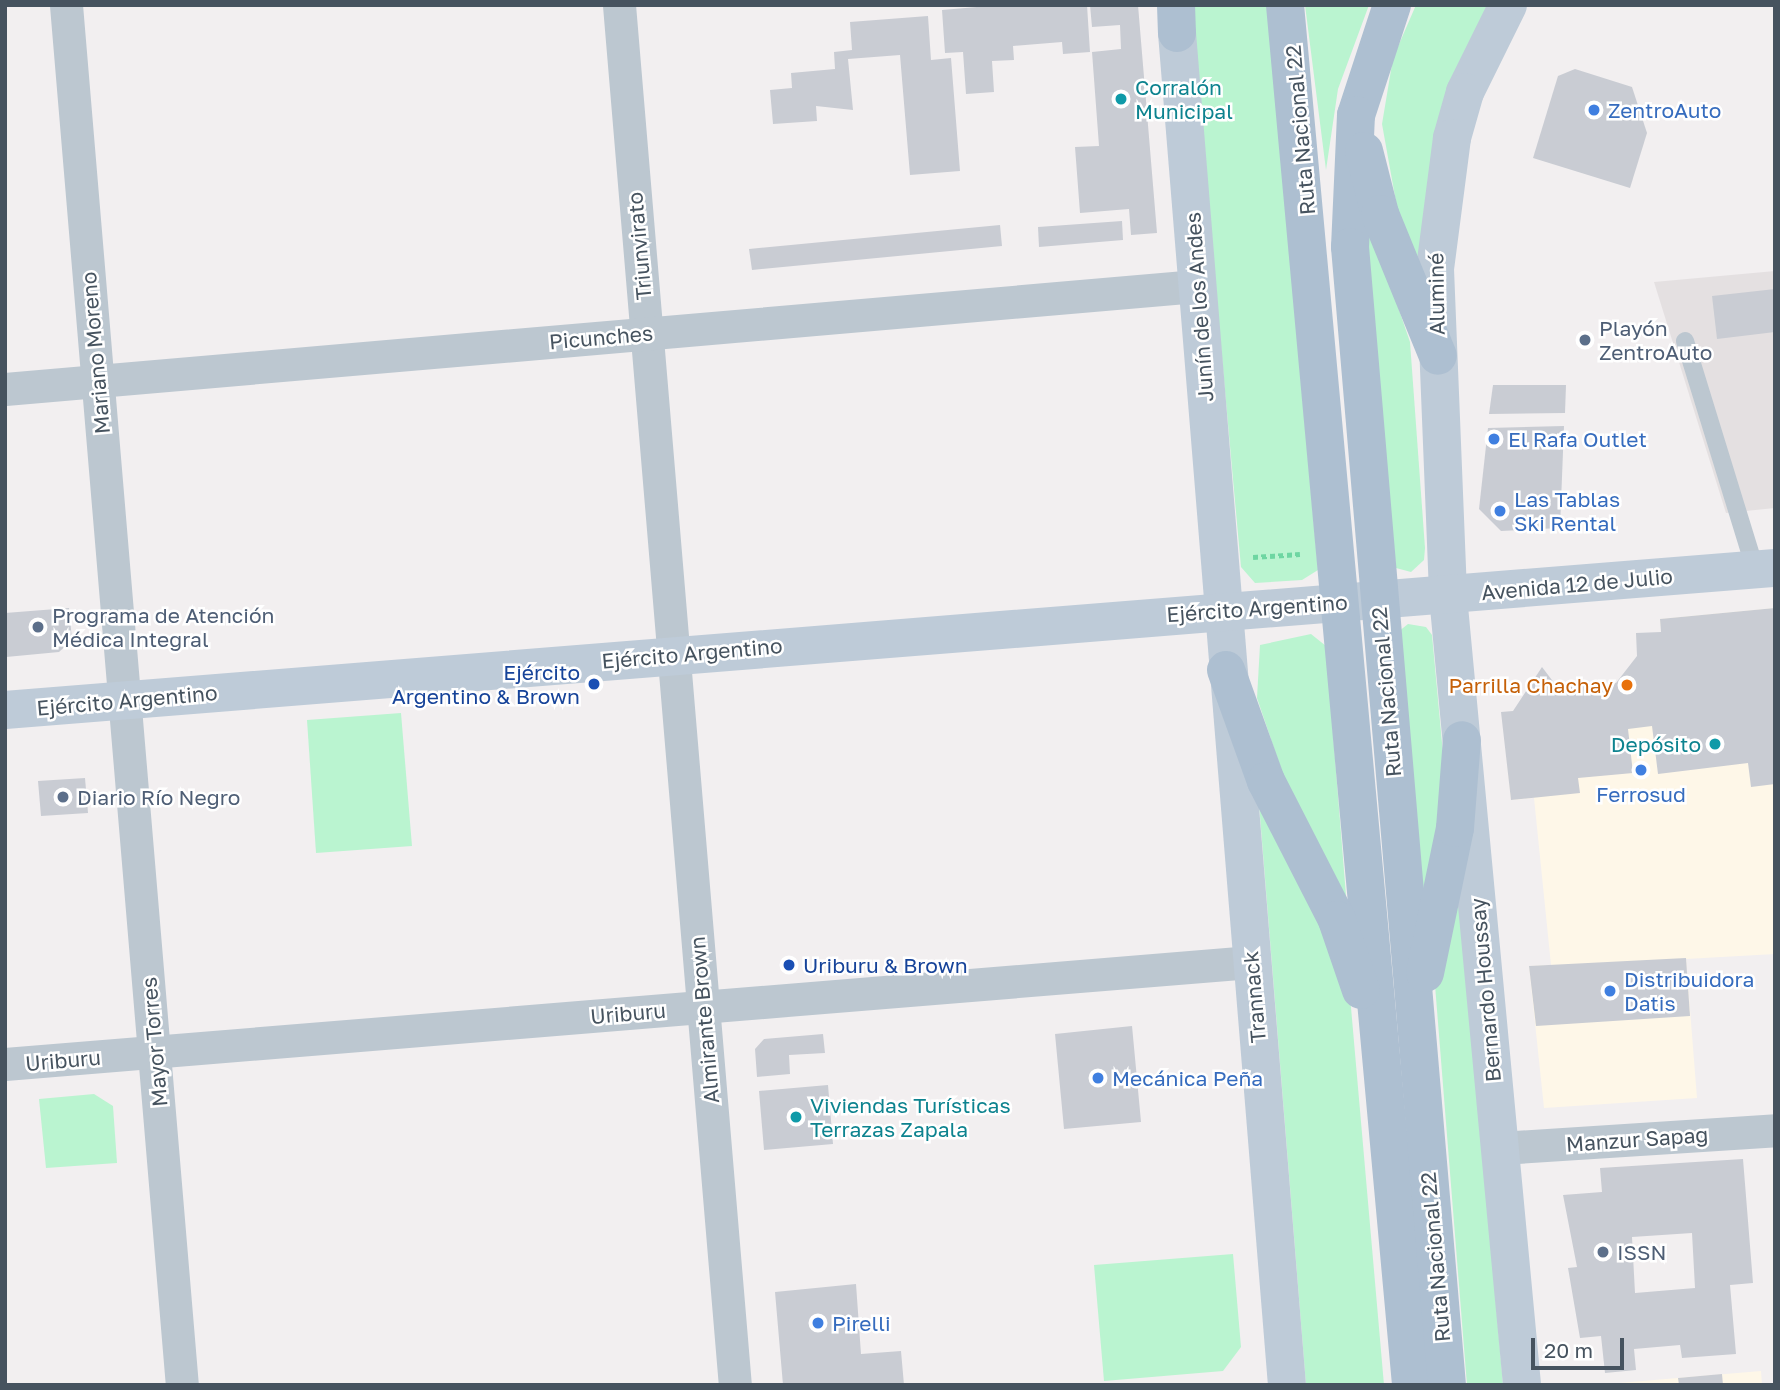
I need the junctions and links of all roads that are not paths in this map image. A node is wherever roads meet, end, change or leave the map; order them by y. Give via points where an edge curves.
1 (65, 5) edge
2 (619, 5) edge
3 (1285, 5) edge
4 (1392, 5) edge
5 (1508, 5) edge
6 (1174, 15) edge
7 (1356, 115) junction
8 (1197, 286) junction
9 (646, 333) junction
10 (1685, 341) dead end
11 (1438, 356) junction
12 (98, 381) junction
13 (5, 389) edge
14 (1765, 568) edge
15 (1448, 596) junction
16 (1360, 601) junction
17 (1221, 609) junction
18 (673, 654) junction
19 (1226, 670) junction
20 (125, 700) junction
21 (5, 710) edge
22 (1462, 740) junction
23 (1251, 962) junction
24 (703, 1007) junction
25 (1417, 1045) junction
26 (155, 1052) junction
27 (5, 1065) edge
28 (1383, 1071) junction
29 (1775, 1130) edge
30 (1500, 1149) junction
31 (182, 1385) edge
32 (735, 1385) edge
33 (1287, 1385) edge
34 (1411, 1385) edge
35 (1447, 1385) edge
36 (1522, 1385) edge

1 - 12 street, Mariano Moreno
2 - 9 street, Triunvirato
3 - 16 main road, Ruta Nacional 22
4 - 7 main road, Ruta Nacional 22 via 1365,73
5 - 11 street, Aluminé via 1465,92 1441,181 1435,247
6 - 8 street, Junín de los Andes
7 - 11 main road via 1373,194
7 - 16 main road, Ruta Nacional 22 via 1350,258
8 - 9 street, Picunches
8 - 17 street, Junín de los Andes
9 - 12 street, Picunches
9 - 18 street, Triunvirato
10 - 14 lane
11 - 15 street, Aluminé
12 - 13 street, Picunches
12 - 20 street, Mariano Moreno
14 - 15 street, Avenida 12 de Julio
15 - 16 street, Avenida 12 de Julio
15 - 22 street, Bernardo Houssay
16 - 17 street, Ejército Argentino
16 - 25 main road, Ruta Nacional 22
16 - 28 main road, Ruta Nacional 22
17 - 18 street, Ejército Argentino
17 - 19 street, Trannack
18 - 20 street, Ejército Argentino
18 - 24 street, Almirante Brown
19 - 23 street, Trannack
19 - 28 main road via 1266,781 1347,946
20 - 21 street, Ejército Argentino
20 - 26 street, Mayor Torres
22 - 25 main road via 1455,828 1431,930
22 - 30 street, Bernardo Houssay
23 - 24 street, Uriburu
23 - 33 street, Trannack
24 - 26 street, Uriburu
24 - 32 street, Almirante Brown
25 - 35 main road, Ruta Nacional 22
26 - 27 street, Uriburu
26 - 31 street, Mayor Torres
28 - 34 main road, Ruta Nacional 22
29 - 30 street, Manzur Sapag
30 - 36 street, Bernardo Houssay

